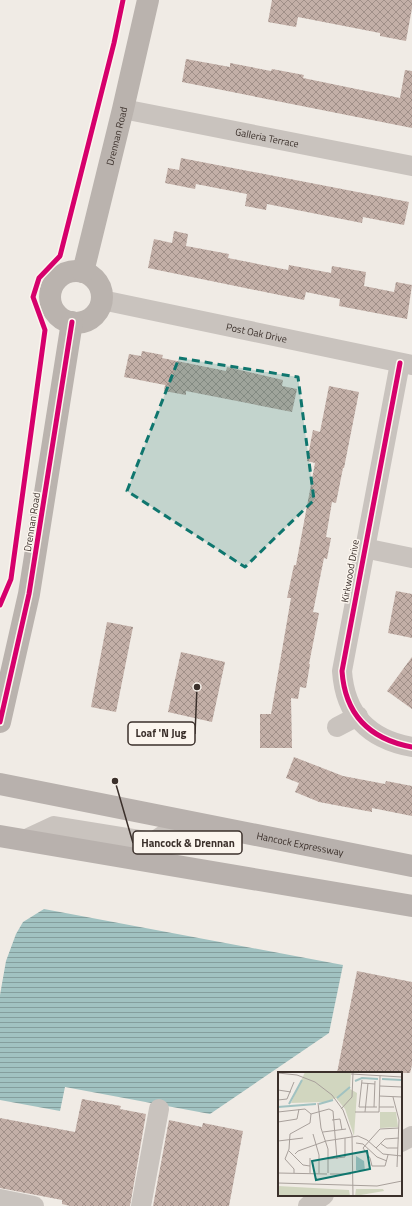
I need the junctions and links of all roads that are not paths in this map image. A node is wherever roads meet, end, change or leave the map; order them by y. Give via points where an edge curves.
1 (148, 0) edge
2 (124, 109) junction
3 (412, 166) edge
4 (83, 272) junction
5 (102, 300) junction
6 (72, 322) junction
7 (406, 364) edge
8 (364, 548) junction
9 (412, 558) edge
10 (358, 716) junction
11 (0, 722) edge
12 (337, 727) dead end
13 (412, 747) edge
14 (0, 784) edge
15 (184, 821) junction
16 (0, 836) edge
17 (24, 840) junction
18 (412, 866) edge
19 (412, 906) edge
20 (159, 1109) dead end
21 (412, 1136) edge
22 (402, 1141) edge
23 (323, 1196) edge
24 (0, 1199) edge
25 (34, 1206) edge
26 (141, 1206) edge
27 (308, 1206) edge

1 - 2 street, Drennan Road
2 - 3 street, Galleria Terrace
2 - 4 street, Drennan Road
4 - 5 street via 89,274 99,285
4 - 6 street via 70,272 59,277 51,291 50,300 55,311 64,320
5 - 6 street via 95,315 84,321
5 - 7 street, Post Oak Drive
6 - 11 street, Drennan Road via 30,594
7 - 8 street, Kirkwood Drive
8 - 9 street
8 - 10 street, Kirkwood Drive via 342,671 343,688
10 - 12 street
10 - 13 street, Kirkwood Drive via 369,730 384,740
14 - 15 main road, Hancock Expressway
15 - 17 street via 153,842 54,826
15 - 18 main road, Hancock Expressway
16 - 17 main road
17 - 19 main road
20 - 26 street
21 - 22 street
23 - 27 street
24 - 25 street

